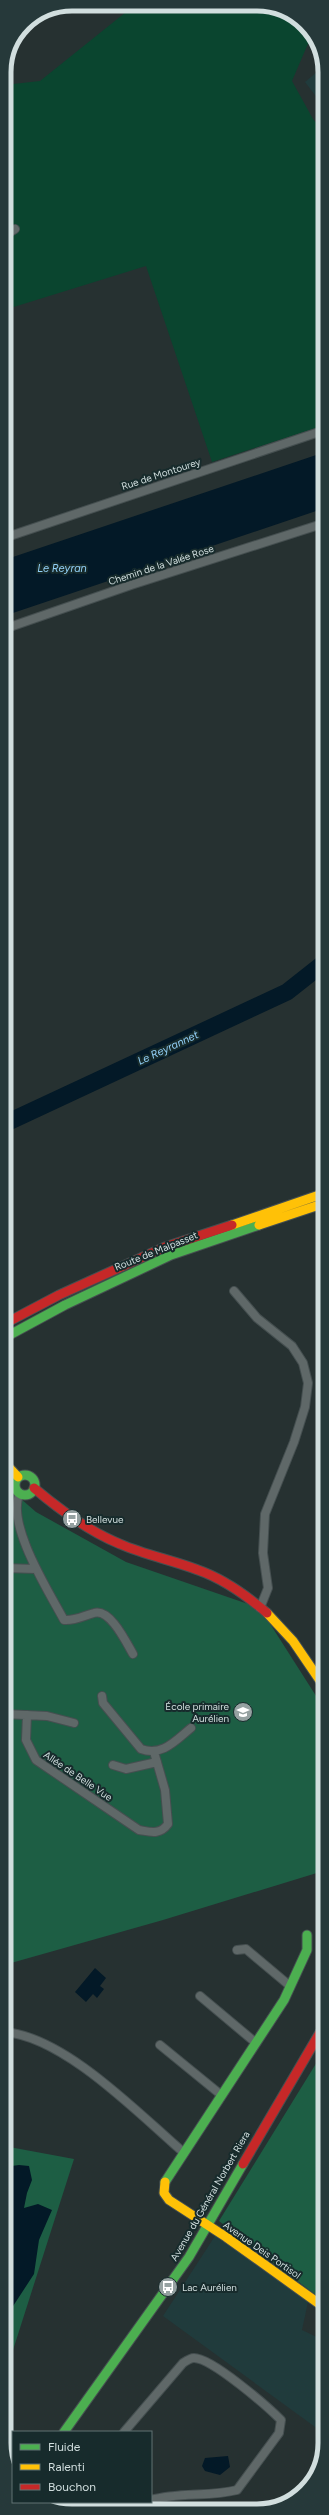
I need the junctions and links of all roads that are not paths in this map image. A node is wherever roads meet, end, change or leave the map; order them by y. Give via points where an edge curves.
1 (15, 229) dead end
2 (11, 232) edge
3 (318, 432) edge
4 (318, 525) edge
5 (11, 536) edge
6 (11, 627) edge
7 (318, 1195) edge
8 (318, 1205) edge
9 (234, 1291) dead end
10 (11, 1320) edge
11 (11, 1334) edge
12 (11, 1470) edge
13 (18, 1477) junction
14 (34, 1488) junction
15 (20, 1493) junction
16 (11, 1568) edge
17 (36, 1569) junction
18 (260, 1608) junction
19 (133, 1654) dead end
20 (318, 1676) edge
21 (102, 1696) dead end
22 (11, 1714) edge
23 (27, 1715) junction
24 (74, 1723) dead end
25 (190, 1728) dead end
26 (154, 1752) junction
27 (157, 1762) junction
28 (113, 1765) dead end
29 (307, 1935) dead end
30 (237, 1950) dead end
31 (290, 1986) junction
32 (200, 1996) dead end
33 (11, 2033) edge
34 (318, 2036) edge
35 (256, 2044) junction
36 (160, 2045) dead end
37 (220, 2094) junction
38 (183, 2152) junction
39 (206, 2224) junction
40 (318, 2303) edge
41 (65, 2431) edge
42 (125, 2431) edge
43 (152, 2500) edge

1 - 2 street
3 - 5 street, Rue de Montourey
4 - 6 street, Chemin de la Valée Rose
7 - 10 main road, Route de Malpasset via 165,1247 59,1295
8 - 11 main road, Route de Malpasset via 172,1254 79,1298
9 - 18 street via 262,1322 292,1346 303,1363 308,1383 305,1407 294,1442 265,1514 263,1553 268,1588
12 - 13 main road
13 - 14 main road via 30,1476 34,1480
13 - 15 main road via 15,1489
14 - 15 main road via 28,1494
14 - 18 main road via 72,1519 87,1527 131,1548 222,1581
15 - 17 street via 16,1501 16,1517
16 - 17 street
17 - 19 street via 64,1620 71,1621 96,1612 103,1613 114,1623
18 - 20 main road via 288,1634 305,1654
21 - 26 street via 103,1703 141,1749
22 - 23 street
23 - 24 street
23 - 27 street, Allée de Belle Vue via 26,1740 36,1760 139,1830 155,1833 168,1824 165,1790
25 - 26 street via 164,1749
26 - 27 street
27 - 28 street via 126,1769
29 - 31 main road via 307,1950
30 - 31 street via 246,1949
31 - 35 main road
32 - 35 street
33 - 38 street via 38,2039 65,2055 96,2077
34 - 39 main road, Avenue du Général Norbert Riera
35 - 37 main road
36 - 37 street
37 - 38 main road
38 - 39 main road, Avenue Deis Portisol via 164,2185 164,2193 168,2200
39 - 40 main road, Avenue Deis Portisol
39 - 41 main road, Avenue du Général Norbert Riera via 168,2287
42 - 43 street via 183,2363 194,2358 207,2362 266,2405 281,2420 279,2434 237,2490

